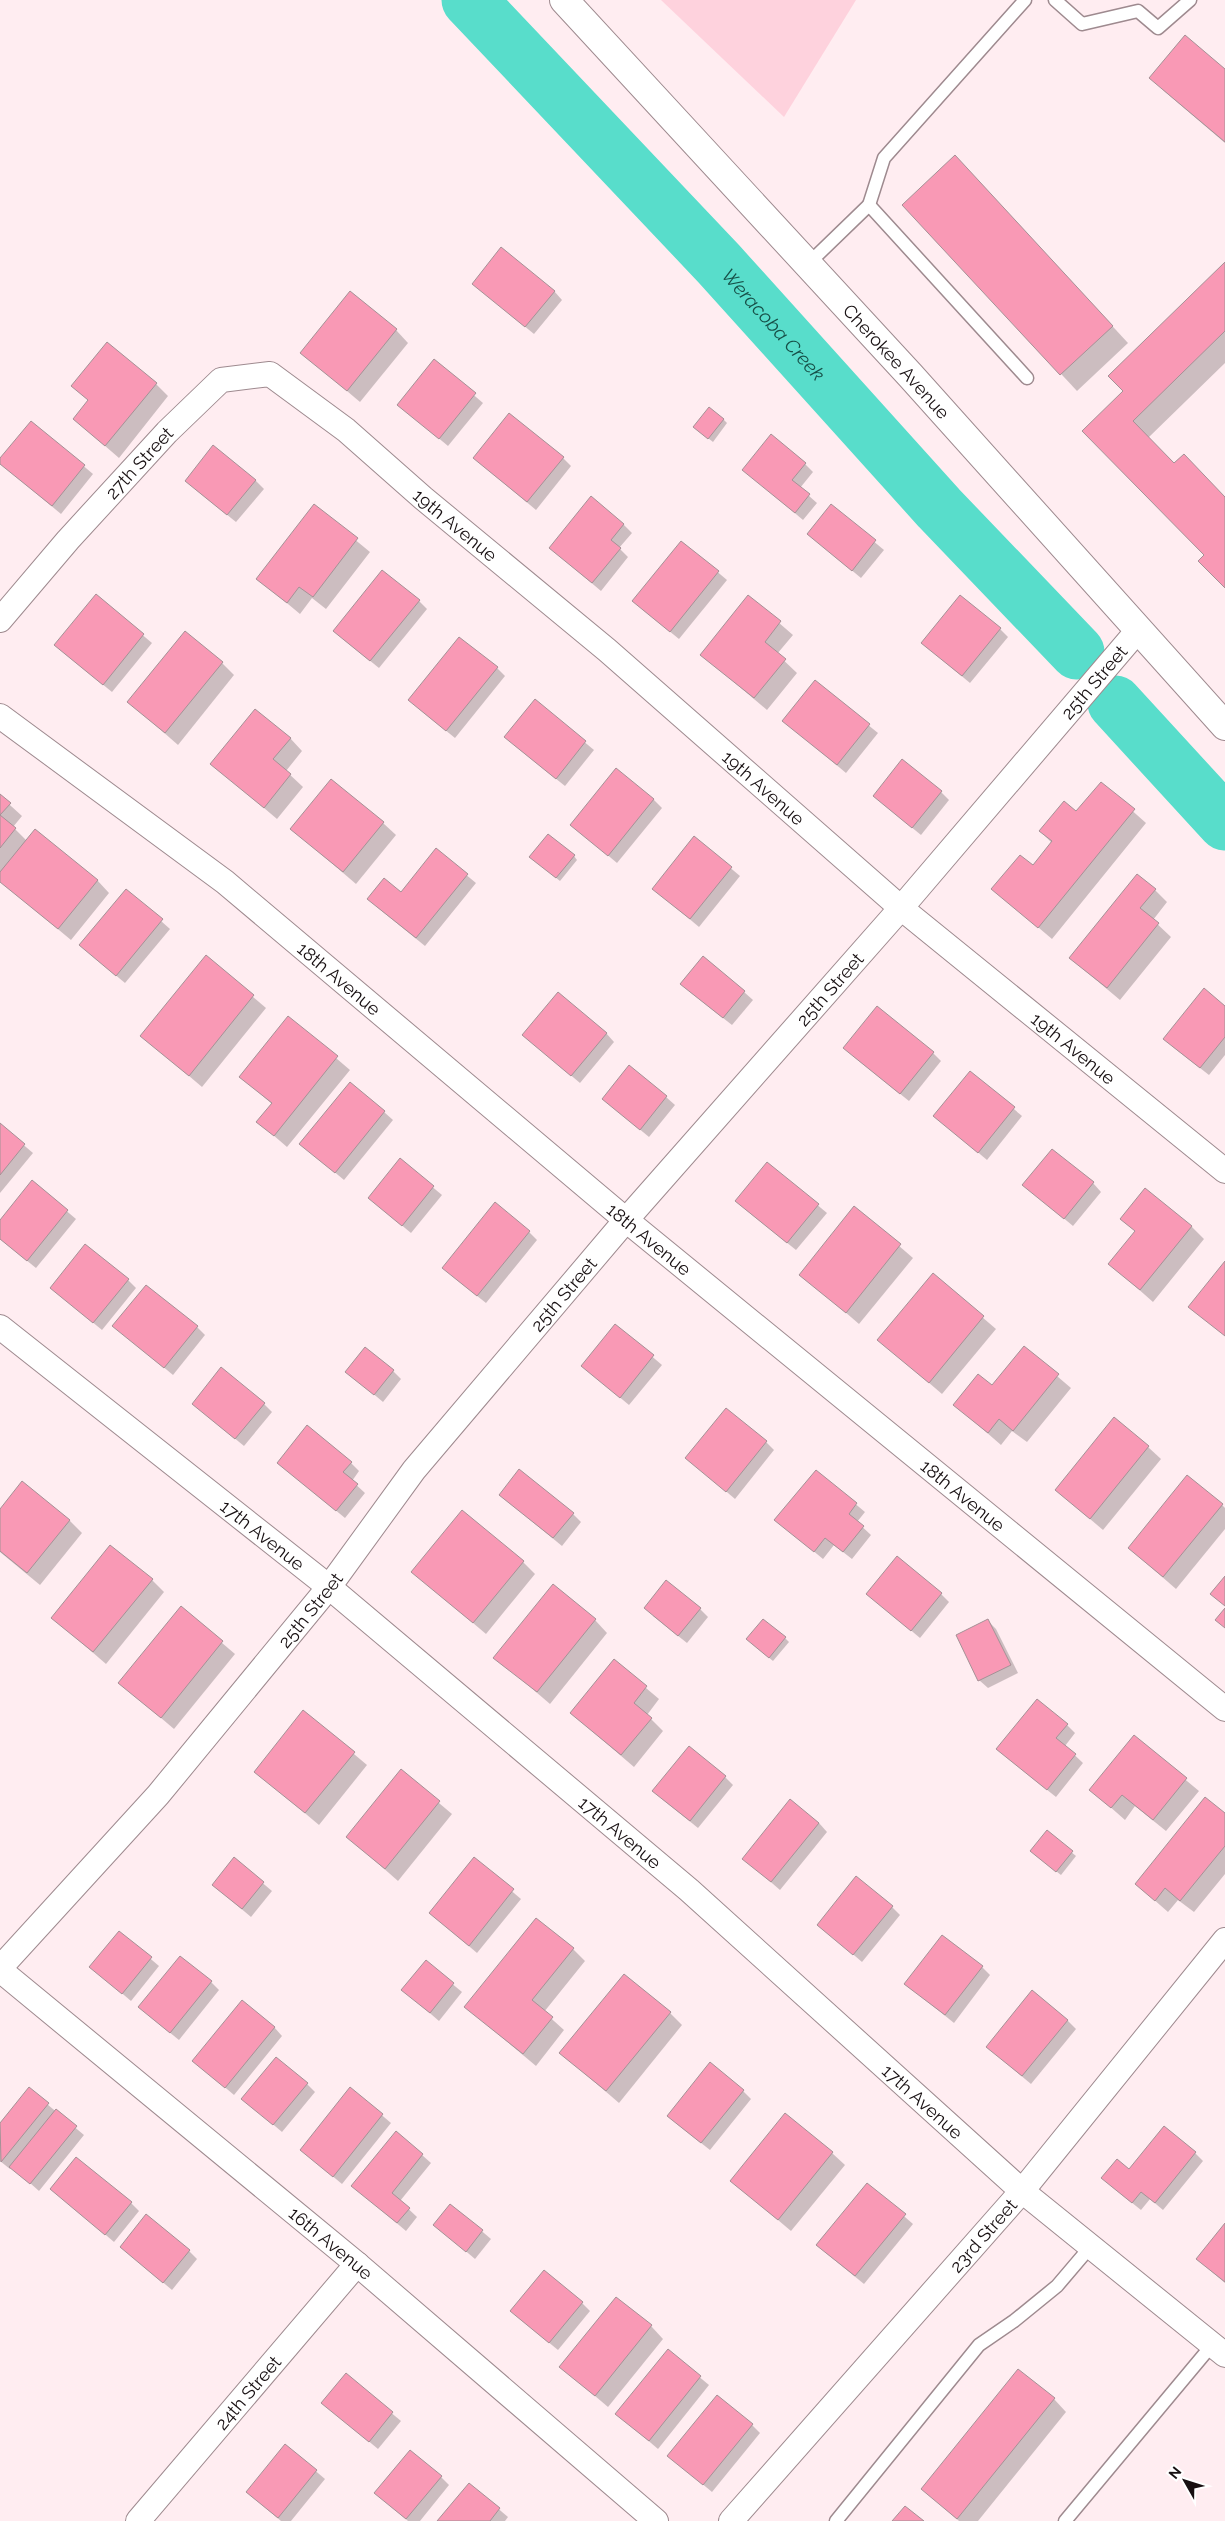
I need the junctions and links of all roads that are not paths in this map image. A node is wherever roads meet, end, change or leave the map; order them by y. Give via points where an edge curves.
1 (564, 0) edge
2 (1025, 0) edge
3 (1055, 0) edge
4 (1190, 0) edge
5 (869, 205) junction
6 (808, 264) junction
7 (1027, 378) dead end
8 (306, 400) joint
9 (0, 620) edge
10 (1139, 629) junction
11 (0, 716) edge
12 (1225, 726) edge
13 (901, 908) junction
14 (1225, 1170) edge
15 (626, 1220) junction
16 (0, 1327) edge
17 (329, 1586) junction
18 (1225, 1709) edge
19 (1225, 1940) edge
20 (0, 1969) edge
21 (1022, 2191) junction
22 (1091, 2246) junction
23 (358, 2264) junction
24 (1218, 2350) edge
25 (138, 2521) edge
26 (656, 2521) edge
27 (731, 2521) edge
28 (836, 2521) edge
29 (1065, 2521) edge

1 - 6 street, Cherokee Avenue
2 - 5 lane via 884,158
3 - 4 lane via 1082,24 1138,11 1158,28
5 - 6 lane
5 - 7 lane
6 - 10 street, Cherokee Avenue
8 - 9 street, 27th Street via 270,374 221,380 160,439
8 - 13 street, 19th Avenue via 607,650
10 - 12 street, Cherokee Avenue
10 - 13 street, 25th Street
11 - 15 street, 18th Avenue via 225,882
13 - 14 street, 19th Avenue
13 - 15 street, 25th Street
15 - 17 street, 25th Street via 414,1470
15 - 18 street, 18th Avenue
16 - 17 street, 17th Avenue
17 - 20 street, 25th Street via 158,1795
17 - 21 street, 17th Avenue via 689,1890
19 - 21 street, 23rd Street
20 - 23 street, 16th Avenue
21 - 22 street, 17th Avenue
21 - 27 street, 23rd Street
22 - 24 street, 17th Avenue
22 - 28 lane via 1056,2286 979,2345
23 - 25 street, 24th Street
23 - 26 street, 16th Avenue
24 - 29 lane

